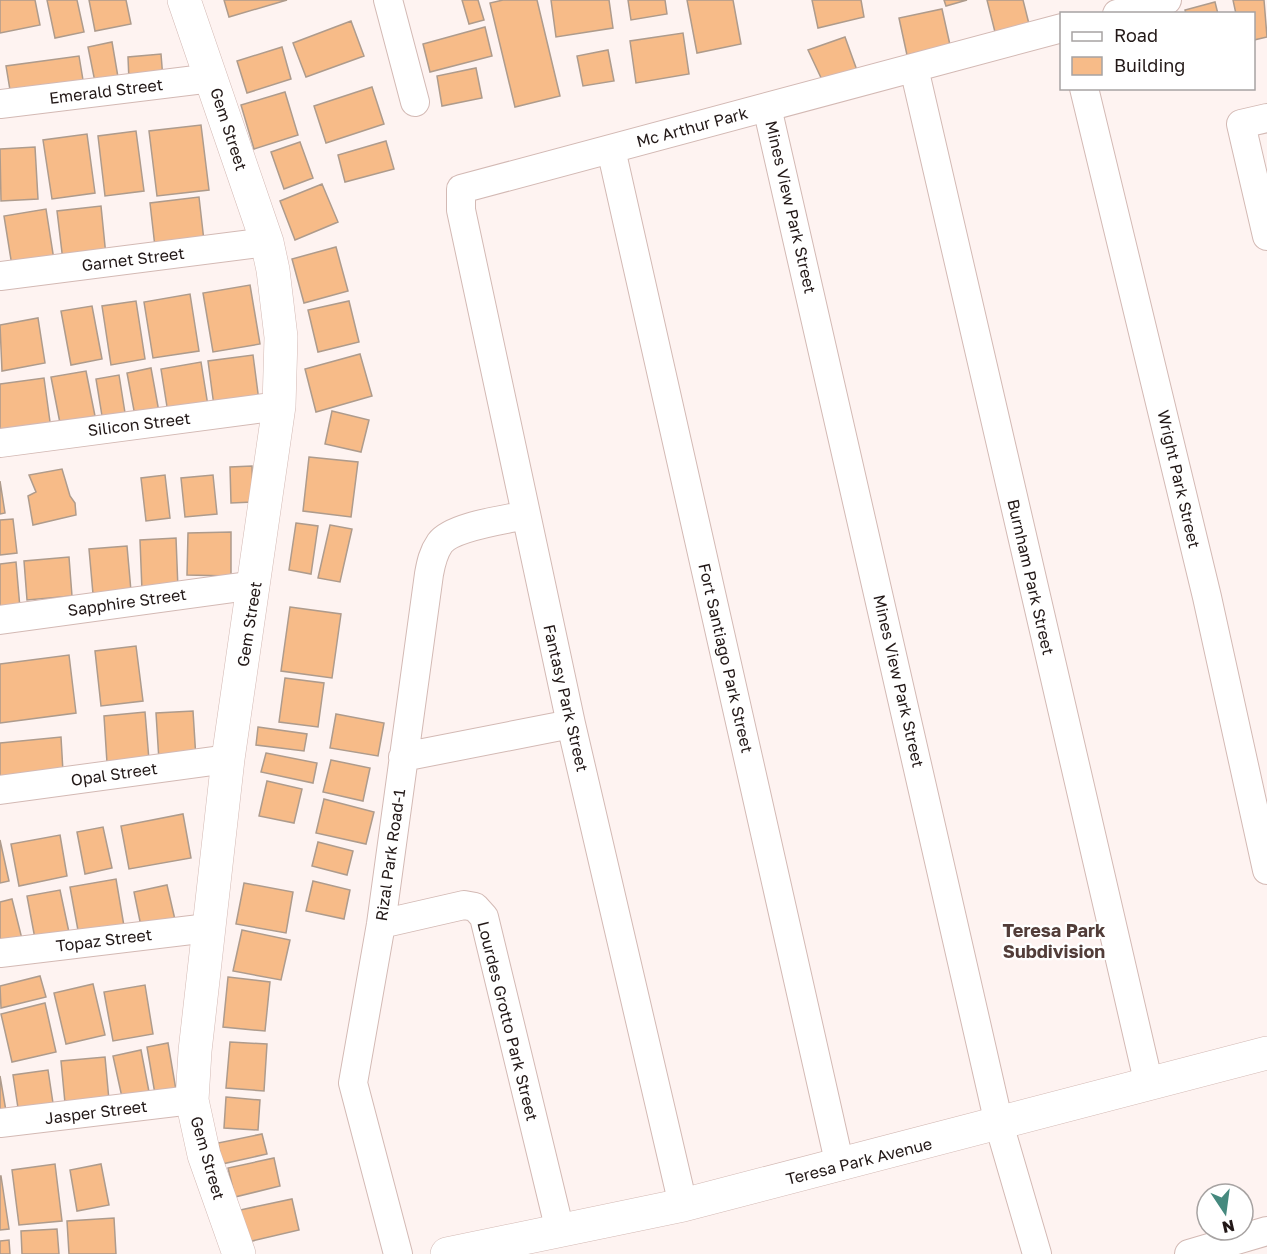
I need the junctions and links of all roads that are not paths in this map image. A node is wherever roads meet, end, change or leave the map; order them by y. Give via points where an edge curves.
1 (183, 0) edge
2 (388, 0) edge
3 (1167, 0) edge
4 (1124, 12) edge
5 (1060, 29) edge
6 (914, 68) junction
7 (212, 78) junction
8 (1084, 90) edge
9 (415, 102) dead end
10 (0, 104) edge
11 (767, 107) junction
12 (1267, 118) edge
13 (611, 149) junction
14 (461, 189) joint
15 (1267, 236) edge
16 (267, 242) junction
17 (0, 276) edge
18 (279, 406) junction
19 (0, 442) edge
20 (526, 516) junction
21 (255, 585) junction
22 (0, 620) edge
23 (571, 724) junction
24 (403, 757) junction
25 (228, 759) junction
26 (0, 790) edge
27 (1267, 870) edge
28 (381, 924) junction
29 (208, 928) junction
30 (0, 953) edge
31 (1267, 1053) edge
32 (1149, 1085) junction
33 (192, 1100) junction
34 (0, 1124) edge
35 (999, 1124) junction
36 (840, 1166) junction
37 (683, 1205) junction
38 (1267, 1231) edge
39 (560, 1232) junction
40 (239, 1254) edge
41 (398, 1254) edge
42 (447, 1254) edge
43 (1037, 1254) edge
44 (1189, 1254) edge

1 - 7 street, Gem Street
2 - 9 street
3 - 4 street
5 - 6 street, Mc Arthur Park
6 - 11 street, Mc Arthur Park
6 - 32 street, Burnham Park Street
7 - 10 street, Emerald Street
7 - 16 street, Gem Street
8 - 27 street, Wright Park Street via 1196,551
11 - 13 street, Mc Arthur Park
11 - 35 street, Mines View Park Street
12 - 15 street via 1241,124
13 - 14 street, Mc Arthur Park
13 - 36 street, Fort Santiago Park Street
14 - 20 street, Fantasy Park Street via 461,210
16 - 17 street, Garnet Street
16 - 18 street, Gem Street via 281,337
18 - 19 street, Silicon Street
18 - 21 street, Gem Street
20 - 23 street, Fantasy Park Street
20 - 24 street, Rizal Park Road-1 via 458,531 441,541 433,557
21 - 22 street, Sapphire Street
21 - 25 street, Gem Street
23 - 24 street
23 - 37 street, Fantasy Park Street
24 - 28 street, Rizal Park Road-1
25 - 26 street, Opal Street
25 - 29 street, Gem Street
28 - 39 street, Lourdes Grotto Park Street via 464,904 475,907 484,917
28 - 41 street, Rizal Park Road-1 via 353,1083
29 - 30 street, Topaz Street
29 - 33 street, Gem Street
31 - 32 street, Teresa Park Avenue
32 - 35 street, Teresa Park Avenue
33 - 34 street, Jasper Street
33 - 40 street, Gem Street via 204,1155
35 - 36 street, Teresa Park Avenue
35 - 43 street, Mines View Park Street
36 - 37 street, Teresa Park Avenue
37 - 39 street, Teresa Park Avenue
38 - 44 street
39 - 42 street, Teresa Park Avenue

